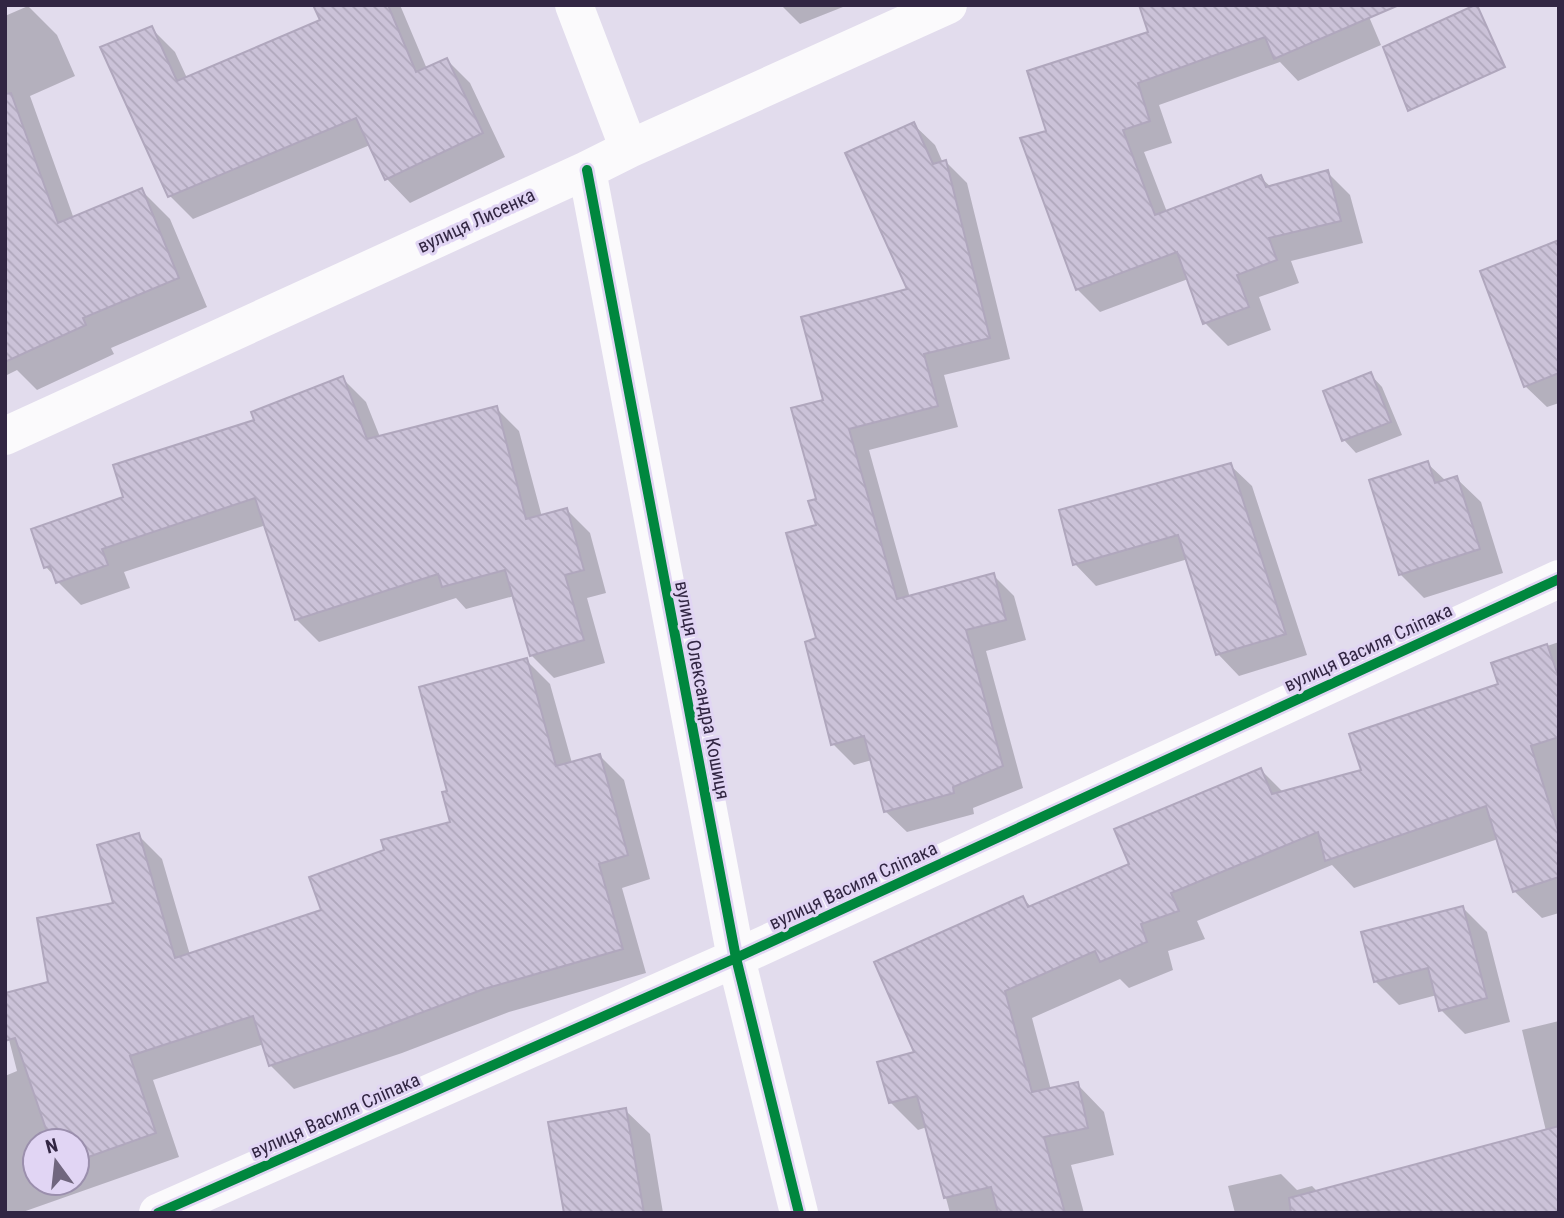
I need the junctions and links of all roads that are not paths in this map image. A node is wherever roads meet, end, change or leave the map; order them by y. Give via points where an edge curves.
1 (574, 5) edge
2 (948, 5) edge
3 (629, 149) junction
4 (587, 170) junction
5 (5, 436) edge
6 (1559, 579) edge
7 (736, 958) junction
8 (158, 1213) edge
9 (799, 1213) edge

1 - 3 street
2 - 3 street, вулиця Лисенка
3 - 4 street, вулиця Лисенка
4 - 5 street, вулиця Лисенка
4 - 7 street, вулиця Олександра Кошиця
6 - 7 street, вулиця Василя Сліпака
7 - 8 street, вулиця Василя Сліпака
7 - 9 street, вулиця Олександра Кошиця

